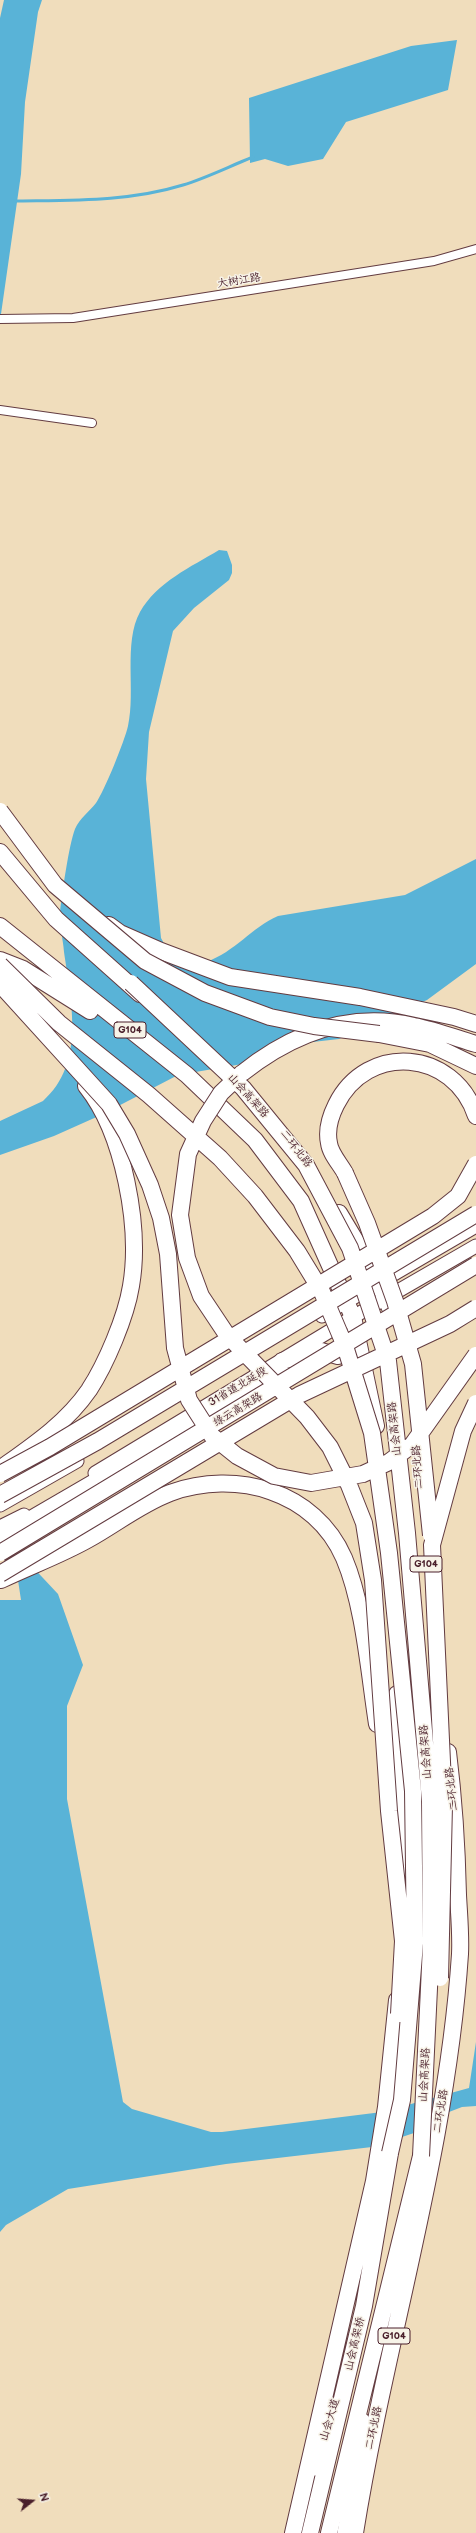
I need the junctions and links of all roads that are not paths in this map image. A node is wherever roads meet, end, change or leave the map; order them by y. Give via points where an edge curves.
1 (476, 249) edge
2 (2, 319) edge
3 (1, 410) edge
4 (92, 423) dead end
5 (0, 811) edge
6 (0, 841) edge
7 (0, 852) edge
8 (55, 885) junction
9 (0, 926) edge
10 (0, 960) edge
11 (0, 965) edge
12 (0, 984) edge
13 (476, 1024) edge
14 (50, 1042) junction
15 (476, 1044) edge
16 (476, 1066) edge
17 (186, 1075) junction
18 (476, 1116) edge
19 (476, 1164) edge
20 (476, 1214) edge
21 (476, 1226) edge
22 (476, 1246) edge
23 (476, 1265) edge
24 (379, 1282) junction
25 (387, 1299) junction
26 (348, 1300) junction
27 (476, 1308) edge
28 (353, 1317) junction
29 (321, 1351) junction
30 (476, 1355) edge
31 (282, 1361) junction
32 (366, 1376) junction
33 (476, 1402) edge
34 (0, 1469) edge
35 (0, 1474) edge
36 (0, 1494) edge
37 (0, 1505) edge
38 (0, 1527) edge
39 (0, 1537) edge
40 (432, 1545) junction
41 (0, 1553) edge
42 (0, 1574) edge
43 (0, 1580) edge
44 (386, 1777) junction
45 (385, 2150) junction
46 (421, 2156) junction
47 (364, 2306) junction
48 (382, 2310) junction
49 (294, 2533) edge
50 (310, 2533) edge
51 (329, 2533) edge
52 (344, 2533) edge
53 (356, 2533) edge

1 - 2 street, 大树江路 via 434,261 73,318
3 - 4 street
5 - 8 highway, bridge
6 - 46 highway, 山会高架路, bridge via 52,908 243,1088 306,1164 350,1248 388,1361 412,1580 430,1801 431,1946
7 - 24 highway, 二环北路 / G104, bridge via 56,919 243,1086 305,1156
8 - 13 highway via 120,932 161,951 230,977 360,997
8 - 16 highway, bridge via 145,961 205,993 270,1017 430,1044
9 - 17 highway, G104
10 - 17 highway via 50,984
11 - 45 highway, 山会高架路, bridge via 59,1023 149,1095 220,1158 256,1196 297,1251 322,1292 345,1346 372,1433 389,1553 413,1791 415,1943 402,2100
12 - 14 highway, bridge
14 - 30 highway, bridge via 109,1104 127,1134 150,1185 161,1218 168,1254 175,1348 189,1400 212,1436 237,1456 274,1476 311,1483 363,1474 389,1462 412,1445
14 - 34 highway, bridge via 95,1098 115,1142 129,1187 134,1245 131,1286 112,1348 89,1390 55,1428
15 - 44 highway, bridge via 414,1025 374,1022 341,1024 288,1041 259,1060 221,1093 203,1120 188,1154 182,1192 180,1216 188,1258 201,1296 227,1335 307,1417 330,1447 364,1523 373,1580
17 - 26 highway, G104 via 255,1140 301,1201
18 - 40 highway, bridge via 464,1091 452,1078 435,1067 397,1061 374,1067 354,1079 340,1096 329,1119 329,1144 367,1223 395,1301 413,1364
19 - 35 highway, bridge via 458,1196 433,1216 50,1447
20 - 36 highway, bridge via 98,1441
21 - 24 main road
22 - 25 main road, 31省道北延段
23 - 41 highway, 绿云高架路, bridge
24 - 25 highway, 二环北路 / G104
24 - 26 main road
25 - 28 main road, 31省道北延段
25 - 53 highway, 二环北路 / G104 via 412,1369 434,1651 455,1810 460,1953 436,2140 368,2451
26 - 28 highway, G104
26 - 37 main road
27 - 42 highway, bridge via 444,1327 299,1395
28 - 31 main road, 31省道北延段
28 - 32 highway, G104
29 - 31 highway
29 - 32 highway via 343,1357
29 - 39 highway
31 - 38 main road, 31省道北延段 via 38,1508
32 - 45 highway, G104 via 382,1457 390,1544 400,1780 403,1942 386,2107
33 - 40 highway, bridge via 463,1431
40 - 46 highway, bridge via 444,1805 443,1945 432,2105
43 - 44 highway, bridge via 88,1540 151,1502 184,1489 203,1484 233,1482 280,1494 298,1504 318,1521 332,1535 344,1558 352,1580 361,1625
44 - 45 highway, bridge via 403,1941
45 - 47 highway, 山会高架桥 / G104
45 - 49 highway, G104
46 - 48 highway, 山会高架桥 / G104
47 - 49 main road, 山会大道
47 - 50 highway, 山会高架桥 / G104
48 - 51 highway, 山会高架桥 / G104
48 - 52 main road

